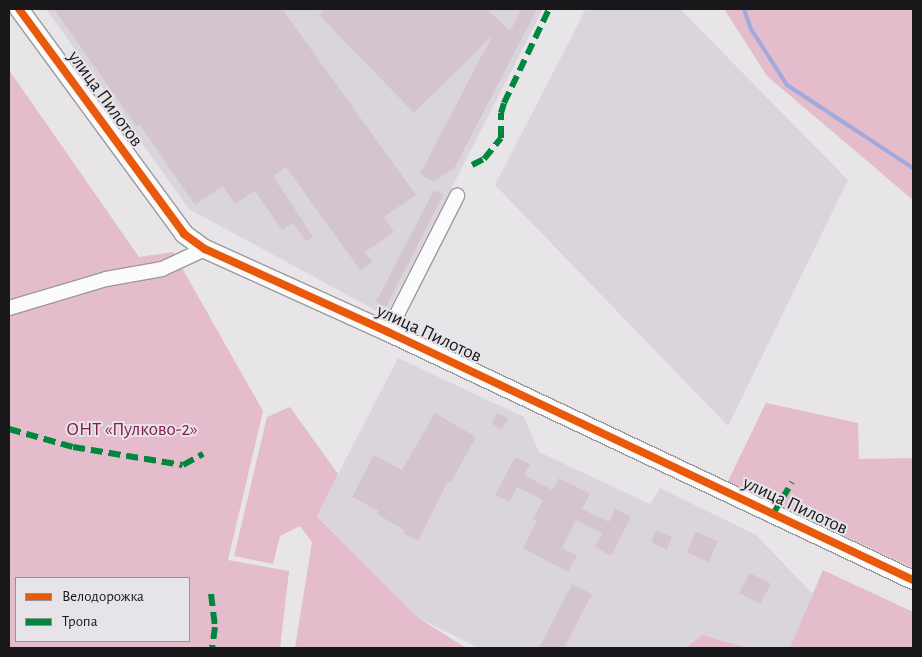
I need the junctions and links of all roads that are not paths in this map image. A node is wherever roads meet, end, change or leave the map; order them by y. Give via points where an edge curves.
1 (19, 9) edge
2 (457, 196) dead end
3 (205, 249) junction
4 (9, 308) edge
5 (388, 332) junction
6 (913, 580) edge

1 - 3 street, улица Пилотов via 184,234
2 - 5 street
3 - 4 street via 162,269 106,279
3 - 5 street, улица Пилотов
5 - 6 street, улица Пилотов

